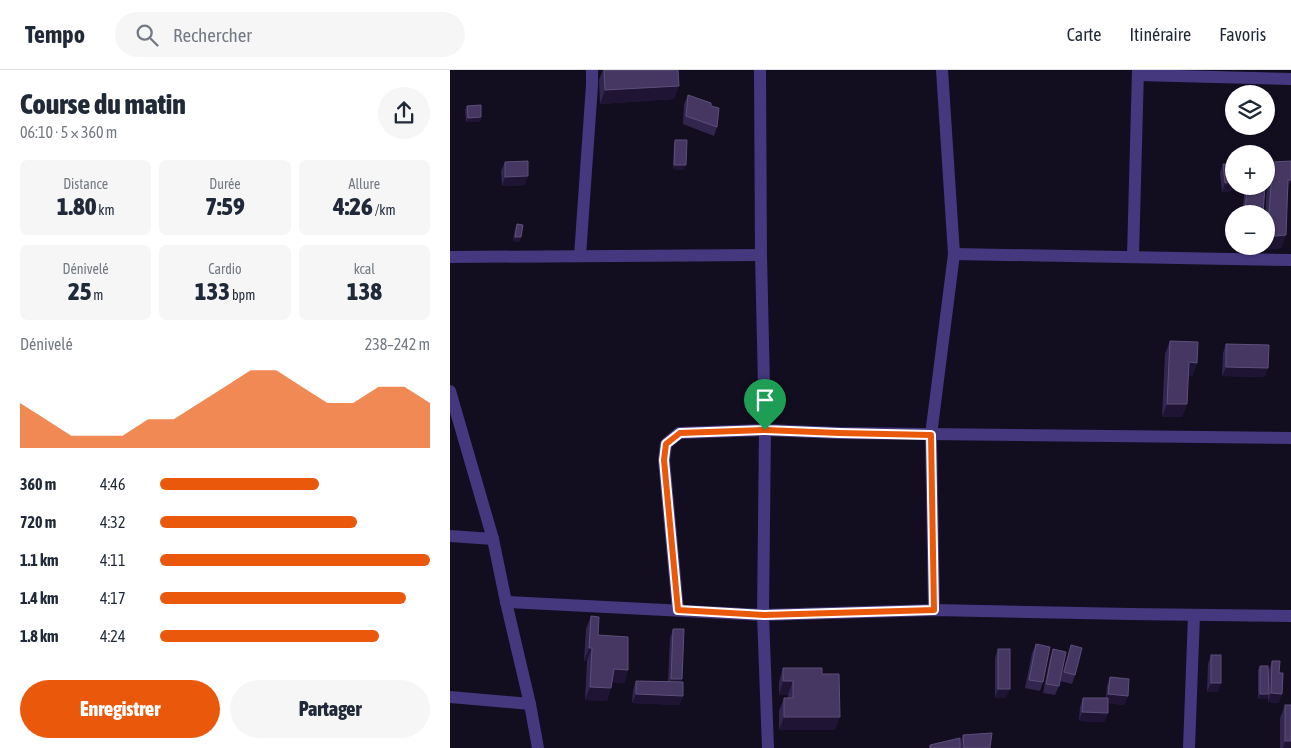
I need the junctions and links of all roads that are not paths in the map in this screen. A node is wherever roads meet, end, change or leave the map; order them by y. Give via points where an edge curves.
1 (592, 70) edge
2 (760, 70) edge
3 (942, 70) edge
4 (1138, 72) edge
5 (1291, 79) edge
6 (954, 254) junction
7 (761, 255) junction
8 (580, 256) junction
9 (1133, 256) junction
10 (450, 257) edge
11 (1291, 260) edge
12 (450, 391) edge
13 (765, 430) junction
14 (931, 435) junction
15 (1291, 438) edge
16 (450, 536) edge
17 (493, 539) junction
18 (506, 602) junction
19 (678, 610) junction
20 (934, 610) junction
21 (764, 615) junction
22 (1194, 615) junction
23 (1291, 616) edge
24 (450, 697) edge
25 (530, 704) junction
26 (538, 748) edge
27 (768, 748) edge
28 (1189, 748) edge

1 - 8 street
2 - 7 street
3 - 6 street
4 - 5 street
4 - 9 street
6 - 9 street
6 - 14 street
7 - 8 street
7 - 13 street
8 - 10 street
9 - 11 street
12 - 17 street
13 - 14 street
13 - 19 street via 680,433 666,444 664,460
13 - 21 street
14 - 15 street
14 - 20 street
16 - 17 street
17 - 18 street
18 - 19 street
18 - 25 street
19 - 21 street
20 - 21 street
20 - 22 street
21 - 27 street
22 - 23 street
22 - 28 street
24 - 25 street
25 - 26 street

